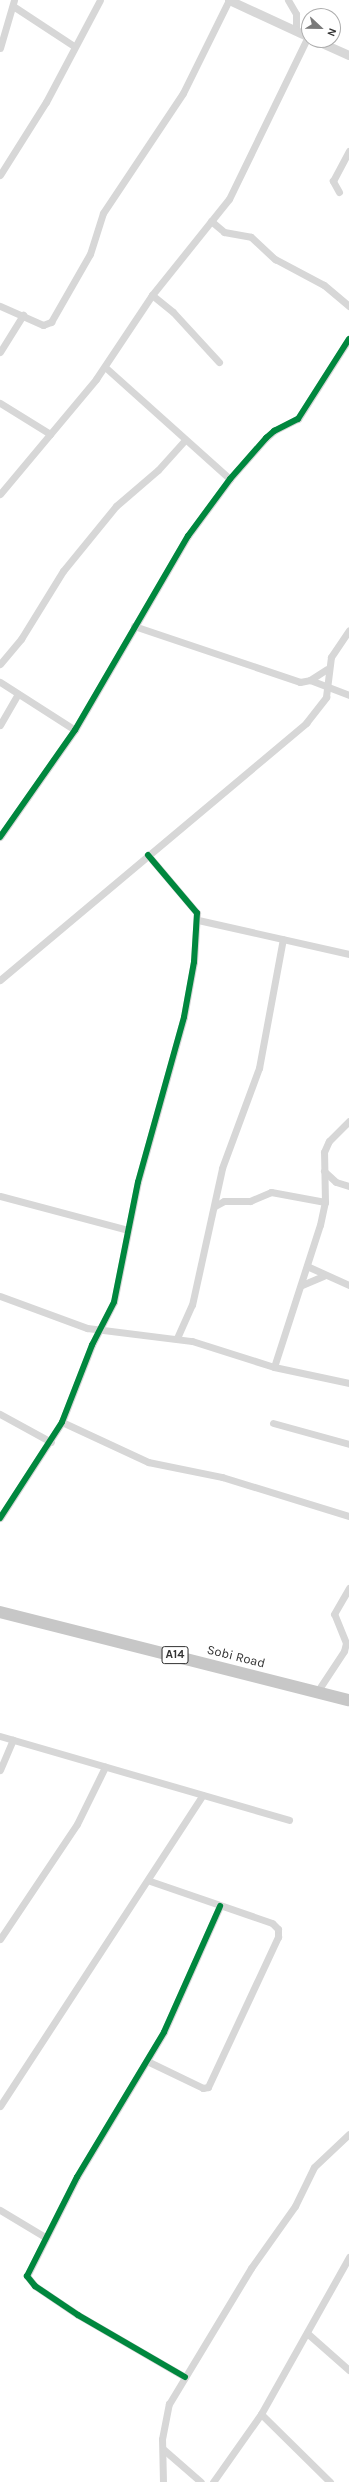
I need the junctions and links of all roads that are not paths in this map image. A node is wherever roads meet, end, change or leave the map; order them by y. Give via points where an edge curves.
1 (100, 0) edge
2 (229, 0) edge
3 (288, 0) edge
4 (13, 3) edge
5 (296, 31) junction
6 (301, 33) edge
7 (74, 46) junction
8 (0, 48) edge
9 (306, 48) edge
10 (332, 48) edge
11 (349, 56) edge
12 (349, 151) edge
13 (0, 175) edge
14 (339, 192) dead end
15 (211, 221) junction
16 (152, 295) junction
17 (0, 306) edge
18 (349, 306) edge
19 (22, 315) junction
20 (349, 338) edge
21 (0, 352) edge
22 (219, 362) dead end
23 (105, 367) junction
24 (0, 403) edge
25 (50, 434) junction
26 (185, 440) junction
27 (230, 479) junction
28 (0, 494) edge
29 (134, 626) junction
30 (348, 633) edge
31 (0, 664) edge
32 (327, 669) junction
33 (310, 680) junction
34 (0, 682) edge
35 (326, 689) junction
36 (17, 695) junction
37 (349, 695) edge
38 (0, 725) edge
39 (75, 730) junction
40 (0, 837) edge
41 (148, 856) junction
42 (198, 920) junction
43 (283, 939) junction
44 (349, 954) edge
45 (0, 980) edge
46 (349, 1121) edge
47 (324, 1172) junction
48 (336, 1182) junction
49 (349, 1186) edge
50 (324, 1193) junction
51 (0, 1196) edge
52 (325, 1202) junction
53 (215, 1206) junction
54 (128, 1230) junction
55 (308, 1267) junction
56 (323, 1276) junction
57 (302, 1285) junction
58 (349, 1285) edge
59 (0, 1296) edge
60 (102, 1327) junction
61 (177, 1338) junction
62 (274, 1367) junction
63 (349, 1383) edge
64 (0, 1414) edge
65 (62, 1422) junction
66 (273, 1423) dead end
67 (51, 1442) junction
68 (349, 1444) edge
69 (349, 1516) edge
70 (0, 1518) edge
71 (349, 1588) edge
72 (0, 1612) edge
73 (317, 1692) junction
74 (349, 1700) edge
75 (0, 1736) edge
76 (13, 1740) junction
77 (105, 1767) junction
78 (0, 1770) edge
79 (203, 1796) junction
80 (289, 1820) dead end
81 (150, 1881) junction
82 (220, 1906) junction
83 (0, 1939) edge
84 (147, 2061) junction
85 (0, 2106) edge
86 (347, 2137) edge
87 (0, 2210) edge
88 (45, 2237) junction
89 (349, 2257) edge
90 (307, 2333) junction
91 (349, 2370) edge
92 (185, 2377) junction
93 (261, 2414) junction
94 (163, 2449) junction
95 (163, 2482) edge
96 (201, 2482) edge
97 (213, 2482) edge
98 (330, 2482) edge

1 - 7 street
2 - 5 street
2 - 19 street via 183,93 103,213 90,254 51,322 43,325
3 - 5 street via 296,14
4 - 7 street
4 - 8 street
5 - 6 street
7 - 13 street via 46,102
9 - 15 street via 244,171
10 - 11 street
12 - 14 street via 333,181
15 - 16 street
15 - 18 street via 224,232 251,237 275,259 324,285
16 - 22 street via 173,312
16 - 23 street
17 - 19 street
19 - 21 street
20 - 27 street via 298,419 274,430
23 - 25 street
23 - 26 street
24 - 25 street
25 - 28 street
26 - 27 street
26 - 31 street via 158,470 116,506 63,571 21,639
27 - 29 street via 170,563
29 - 33 street via 204,647 273,675 300,682
29 - 39 street
30 - 32 street
32 - 33 street
32 - 35 street
33 - 35 street
34 - 36 street
35 - 37 street
35 - 41 street via 321,707 306,723
36 - 38 street
36 - 39 street
39 - 40 street
41 - 42 street via 197,913
41 - 45 street
42 - 43 street
42 - 54 street via 184,1017
43 - 44 street
43 - 53 street via 259,1068 222,1168
46 - 47 street via 329,1141 324,1152
47 - 48 street
47 - 50 street
48 - 49 street
48 - 50 street
50 - 52 street
51 - 54 street
52 - 53 street via 271,1192 250,1201 224,1201
52 - 55 street
53 - 61 street via 192,1305
54 - 60 street via 114,1302
55 - 56 street
55 - 57 street
56 - 57 street
56 - 58 street
57 - 62 street
59 - 60 street via 87,1328
60 - 61 street
60 - 65 street
61 - 62 street
62 - 63 street
64 - 67 street
65 - 67 street
65 - 69 street via 148,1462 222,1478
66 - 68 street
67 - 70 street
71 - 73 street via 334,1614 346,1643 344,1651
72 - 73 highway, Sobi Road / A14
73 - 74 highway, Sobi Road / A14
75 - 76 street
76 - 77 street
76 - 78 street
77 - 79 street
77 - 83 street via 77,1824
79 - 80 street
79 - 81 street
81 - 82 street
81 - 85 street
82 - 84 street
82 - 84 street via 272,1923 278,1929 278,1937 219,2065 206,2088
84 - 88 street
86 - 92 street via 314,2167 295,2206 251,2268
87 - 88 street
88 - 92 street via 27,2276 35,2286
89 - 90 street
90 - 91 street
90 - 93 street
92 - 94 street via 169,2404
93 - 97 street
93 - 98 street
94 - 95 street
94 - 96 street

